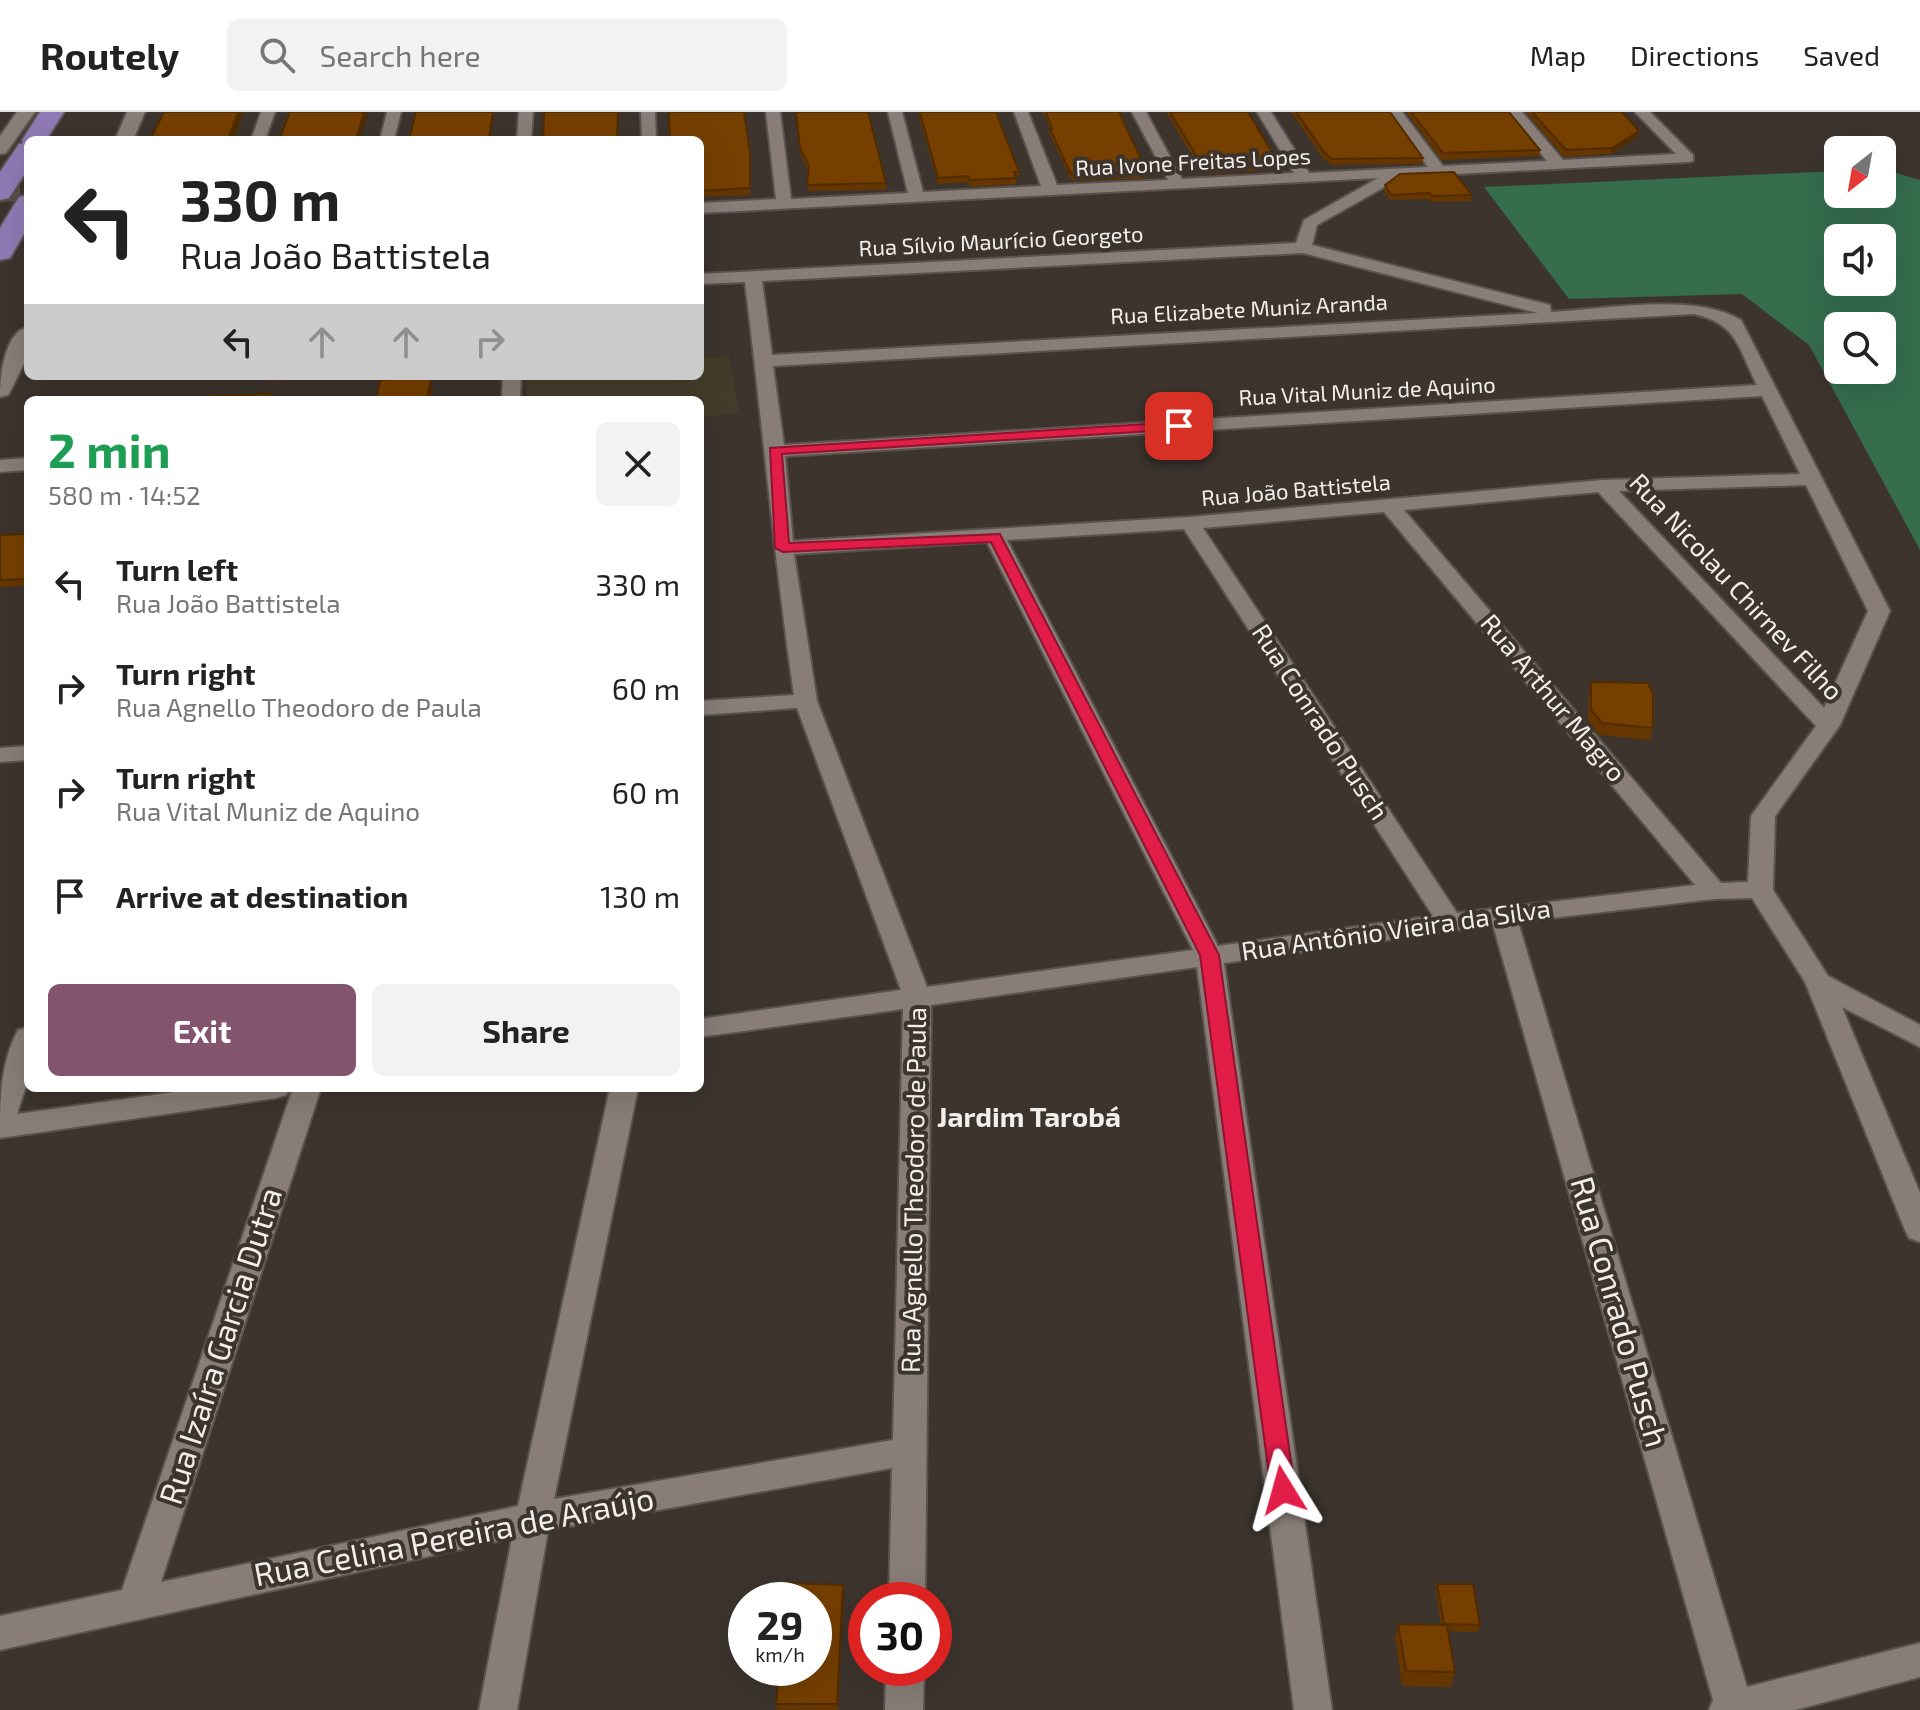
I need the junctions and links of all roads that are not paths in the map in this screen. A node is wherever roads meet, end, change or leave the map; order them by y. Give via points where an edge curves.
1 (26, 112) edge
2 (52, 112) edge
3 (268, 112) edge
4 (394, 112) edge
5 (526, 112) edge
6 (648, 112) edge
7 (773, 112) edge
8 (895, 112) edge
9 (1021, 112) edge
10 (1139, 112) edge
11 (1264, 112) edge
12 (1395, 112) edge
13 (1514, 112) edge
14 (1642, 112) edge
15 (137, 113) edge
16 (37, 136) edge
17 (126, 136) edge
18 (259, 136) edge
19 (388, 136) edge
20 (524, 136) edge
21 (649, 136) edge
22 (0, 149) edge
23 (24, 155) edge
24 (1560, 166) junction
25 (1440, 172) junction
26 (1396, 174) junction
27 (1305, 179) junction
28 (1178, 185) junction
29 (1051, 191) junction
30 (0, 192) edge
31 (917, 197) junction
32 (784, 204) junction
33 (704, 208) edge
34 (24, 210) edge
35 (1303, 248) junction
36 (0, 252) edge
37 (753, 276) junction
38 (704, 279) edge
39 (1565, 315) junction
40 (24, 341) edge
41 (762, 361) junction
42 (0, 390) edge
43 (1770, 390) junction
44 (775, 451) junction
45 (24, 464) edge
46 (0, 466) edge
47 (1813, 479) junction
48 (1603, 486) junction
49 (1391, 507) junction
50 (1190, 523) junction
51 (995, 537) junction
52 (783, 548) junction
53 (806, 701) junction
54 (704, 708) edge
55 (1828, 725) junction
56 (24, 753) edge
57 (0, 755) edge
58 (1760, 890) junction
59 (1714, 891) junction
60 (1503, 915) junction
61 (1450, 922) junction
62 (1209, 955) junction
63 (1818, 982) junction
64 (917, 997) junction
65 (704, 1027) edge
66 (1920, 1037) edge
67 (24, 1049) edge
68 (248, 1092) edge
69 (306, 1092) edge
70 (623, 1092) edge
71 (0, 1121) edge
72 (0, 1127) edge
73 (1920, 1230) edge
74 (910, 1451) junction
75 (533, 1518) junction
76 (907, 1582) edge
77 (136, 1603) junction
78 (0, 1633) edge
79 (1920, 1660) edge
80 (905, 1686) edge
81 (1732, 1709) edge
82 (498, 1710) edge
83 (904, 1710) edge
84 (1313, 1710) edge

1 - 22 street
2 - 16 highway
3 - 18 street
4 - 19 street
5 - 20 street
6 - 21 street
7 - 32 street
8 - 31 street
9 - 29 street
10 - 28 street
11 - 27 street
12 - 25 street
13 - 24 street
14 - 24 street, Rua Ivone Freitas Lopes via 1688,158
15 - 17 street
23 - 30 highway
24 - 25 street, Rua Ivone Freitas Lopes
25 - 26 street, Rua Ivone Freitas Lopes
26 - 27 street, Rua Ivone Freitas Lopes
26 - 35 street via 1310,223
27 - 28 street, Rua Ivone Freitas Lopes
28 - 29 street, Rua Ivone Freitas Lopes
29 - 31 street, Rua Ivone Freitas Lopes
31 - 32 street, Rua Ivone Freitas Lopes
32 - 33 street, Rua Ivone Freitas Lopes
34 - 36 highway
35 - 37 street, Rua Sílvio Maurício Georgeto
35 - 39 street, Rua Sílvio Maurício Georgeto
37 - 38 street, Rua Sílvio Maurício Georgeto
37 - 41 street, Rua Agnello Theodoro de Paula
39 - 41 street, Rua Elizabete Muniz Aranda
39 - 43 street, Rua Elizabete Muniz Aranda via 1694,309 1720,315 1735,324
40 - 42 street
41 - 44 street, Rua Agnello Theodoro de Paula
43 - 44 street, Rua Vital Muniz de Aquino
43 - 47 street
44 - 52 street, Rua Agnello Theodoro de Paula
45 - 46 street
47 - 48 street, Rua João Battistela
47 - 55 street via 1879,611
48 - 49 street, Rua João Battistela
48 - 55 street, Rua Nicolau Chirnev Filho
49 - 50 street, Rua João Battistela
49 - 59 street, Rua Arthur Magro
50 - 51 street, Rua João Battistela
50 - 61 street, Rua Conrado Pusch
51 - 52 street, Rua João Battistela
51 - 62 street
52 - 53 street, Rua Agnello Theodoro de Paula
53 - 54 street
53 - 64 street, Rua Agnello Theodoro de Paula
55 - 58 street via 1763,816
56 - 57 street
58 - 59 street, Rua Antônio Vieira da Silva
58 - 63 street
59 - 60 street, Rua Antônio Vieira da Silva
60 - 61 street, Rua Antônio Vieira da Silva
60 - 81 street, Rua Conrado Pusch
61 - 62 street, Rua Antônio Vieira da Silva
62 - 64 street, Rua Antônio Vieira da Silva
62 - 84 street
63 - 66 street
63 - 73 street
64 - 65 street, Rua Antônio Vieira da Silva
64 - 74 street, Rua Agnello Theodoro de Paula
67 - 71 street
68 - 72 street
69 - 77 street, Rua Izaíra Garcia Dutra
70 - 75 street
74 - 75 street, Rua Celina Pereira de Araújo
74 - 76 street, Rua Agnello Theodoro de Paula
75 - 77 street, Rua Celina Pereira de Araújo
75 - 82 street
77 - 78 street, Rua Celina Pereira de Araújo
79 - 81 street
80 - 83 street

